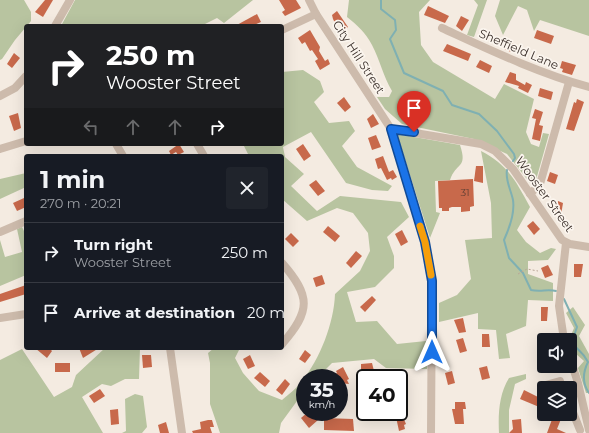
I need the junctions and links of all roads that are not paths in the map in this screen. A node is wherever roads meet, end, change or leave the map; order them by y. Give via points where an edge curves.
1 (70, 0) edge
2 (309, 0) edge
3 (316, 14) junction
4 (56, 24) edge
5 (442, 28) dead end
6 (284, 29) edge
7 (24, 78) edge
8 (569, 82) junction
9 (589, 87) edge
10 (0, 96) edge
11 (391, 129) junction
12 (24, 142) edge
13 (0, 149) edge
14 (530, 194) junction
15 (24, 222) edge
16 (0, 232) edge
17 (566, 242) junction
18 (589, 246) edge
19 (284, 265) edge
20 (24, 314) edge
21 (0, 318) edge
22 (563, 333) edge
23 (284, 341) edge
24 (170, 350) edge
25 (575, 373) edge
26 (577, 416) edge
27 (585, 428) edge
28 (182, 433) edge
29 (431, 433) edge

1 - 4 street
2 - 3 street, City Hill Street
3 - 6 street
3 - 11 street, City Hill Street
5 - 8 street, Sheffield Lane
7 - 10 street via 15,88
8 - 9 street, Sheffield Lane
8 - 14 street via 540,184
11 - 14 street, Wooster Street via 489,147 507,162
11 - 29 street, City Hill Street via 425,242 431,276
12 - 13 street
14 - 17 street, Wooster Street via 555,231
15 - 16 street
17 - 18 street, Wooster Street
17 - 22 street via 559,306
19 - 23 street via 302,290 304,301 301,319
20 - 21 street
24 - 28 street
25 - 27 street
26 - 27 street

